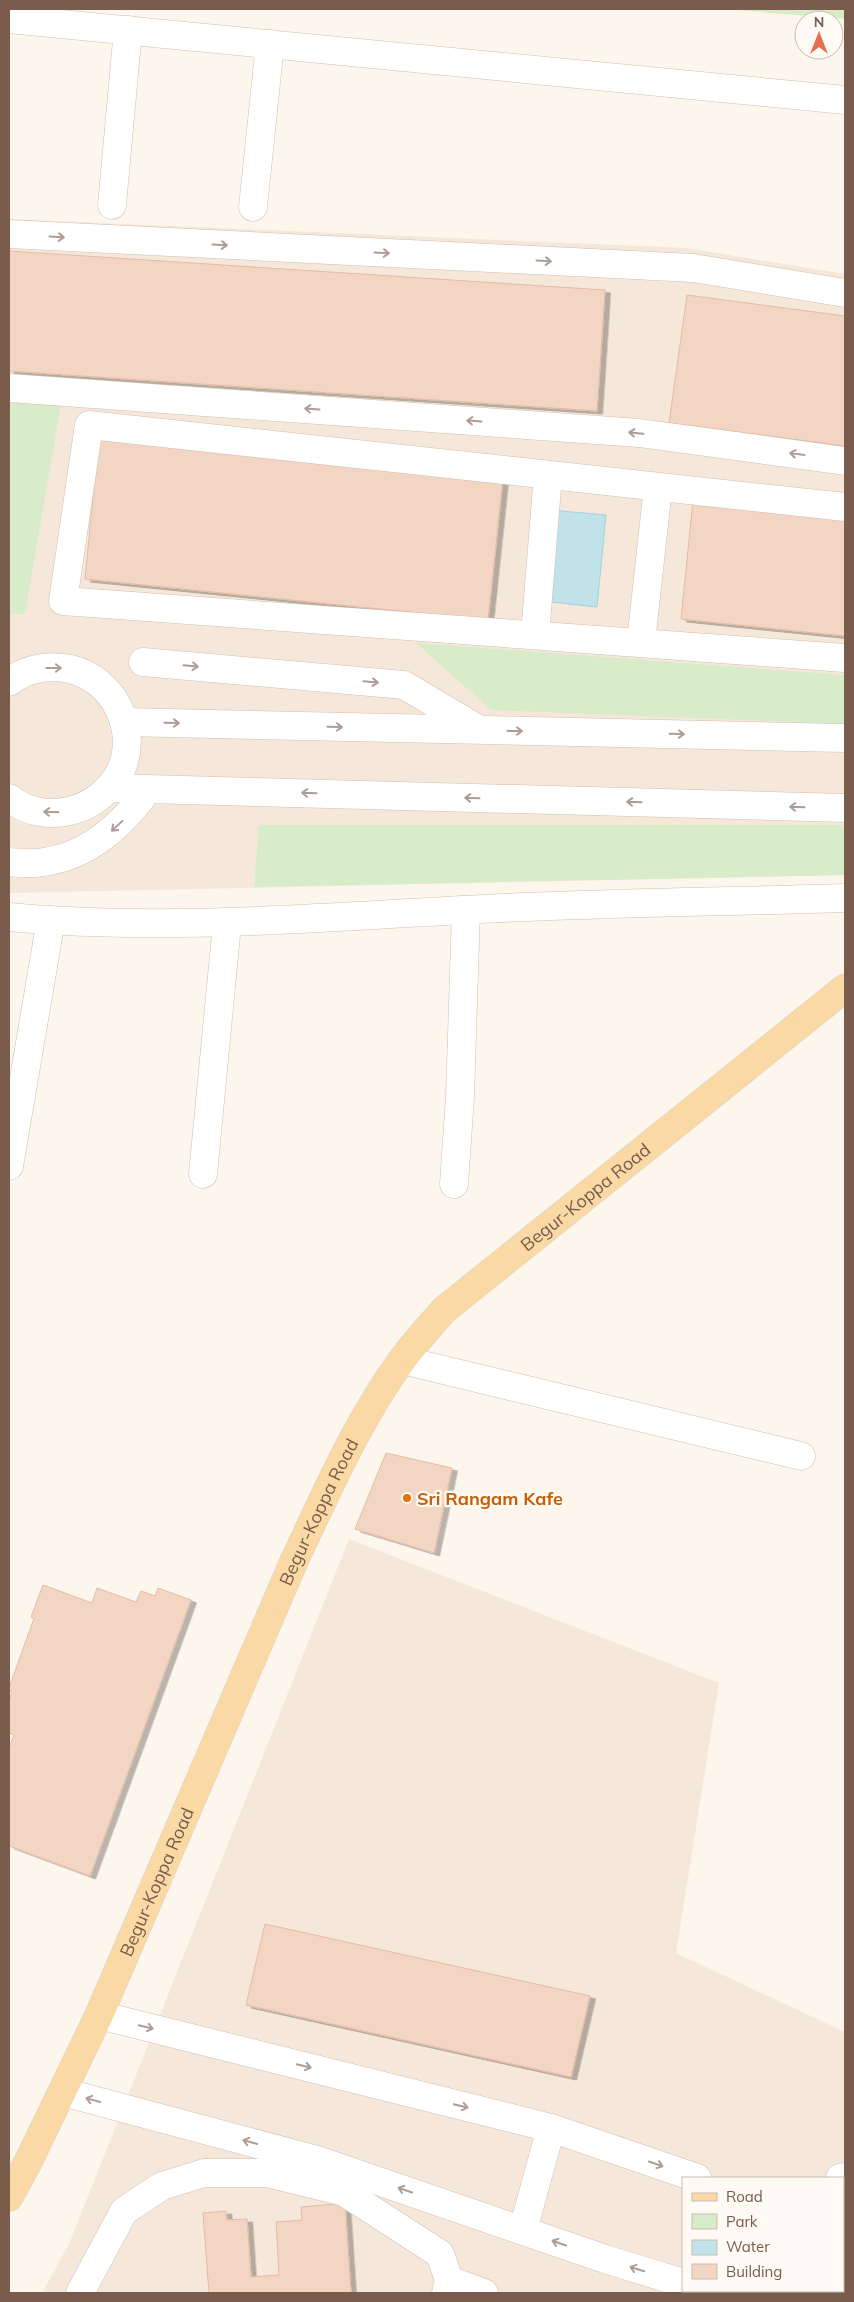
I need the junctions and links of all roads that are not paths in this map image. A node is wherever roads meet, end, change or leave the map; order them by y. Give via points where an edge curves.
1 (9, 19) edge
2 (128, 30) junction
3 (270, 44) junction
4 (845, 100) edge
5 (112, 205) dead end
6 (253, 207) dead end
7 (9, 234) edge
8 (845, 293) edge
9 (9, 388) edge
10 (845, 461) edge
11 (548, 475) junction
12 (658, 487) junction
13 (845, 507) edge
14 (534, 635) junction
15 (641, 642) junction
16 (845, 658) edge
17 (143, 662) dead end
18 (11, 678) edge
19 (124, 722) junction
20 (479, 730) junction
21 (845, 738) edge
22 (107, 787) junction
23 (148, 789) junction
24 (9, 798) edge
25 (845, 808) edge
26 (9, 862) edge
27 (845, 898) edge
28 (466, 910) junction
29 (9, 917) edge
30 (51, 920) junction
31 (227, 924) junction
32 (845, 988) edge
33 (9, 1166) edge
34 (203, 1174) dead end
35 (454, 1184) dead end
36 (402, 1360) junction
37 (801, 1456) dead end
38 (99, 2015) junction
39 (63, 2092) junction
40 (552, 2128) junction
41 (694, 2177) edge
42 (9, 2197) edge
43 (523, 2230) junction
44 (668, 2285) edge
45 (447, 2287) edge
46 (80, 2293) edge
47 (484, 2293) edge

1 - 2 street
2 - 3 street
2 - 5 street
3 - 4 street
3 - 6 street
7 -> 8 street via 693,268
10 -> 9 street via 639,433
11 - 12 street
11 - 14 street
11 - 14 street via 89,425 63,601
12 - 13 street
12 - 15 street
14 - 15 street
15 - 16 street
17 -> 20 street via 404,685
18 -> 19 street via 36,668 58,666 78,671 96,680 111,694
19 -> 20 street
19 - 22 street via 126,751
20 -> 21 street
22 - 23 street
22 -> 24 street via 75,810 54,814 34,811
25 -> 23 street
23 -> 26 street via 133,811 92,845 68,856 42,862
27 - 28 street
28 - 31 street
28 - 35 street
29 - 30 street
30 - 31 street
30 - 33 street
31 - 34 street
32 - 36 main road, Begur-Koppa Road via 444,1310
36 - 37 street
36 - 38 main road, Begur-Koppa Road via 349,1446 294,1561
38 - 39 main road, Begur-Koppa Road
38 -> 40 street
39 - 42 main road, Begur-Koppa Road
43 -> 39 street via 317,2160
40 -> 41 street
40 - 43 street
44 -> 43 street
45 - 46 street via 440,2254 344,2192 267,2173 204,2173 162,2186 124,2211
45 - 47 street

